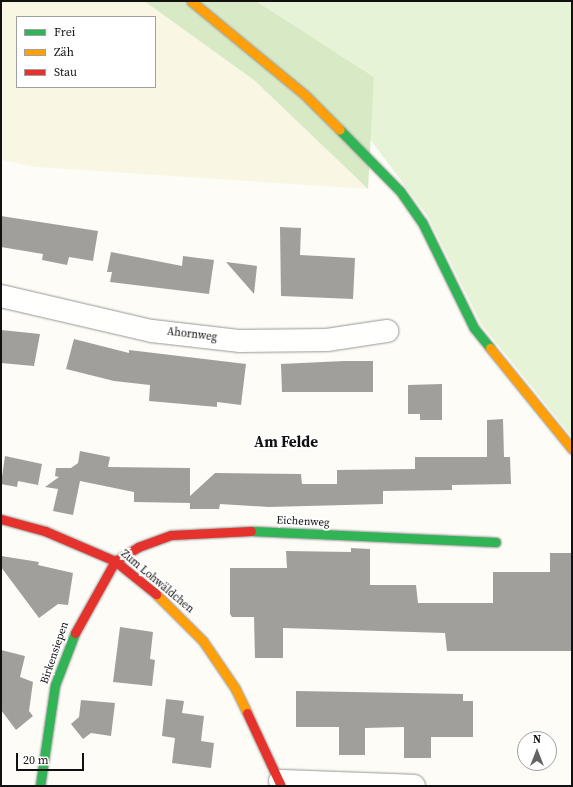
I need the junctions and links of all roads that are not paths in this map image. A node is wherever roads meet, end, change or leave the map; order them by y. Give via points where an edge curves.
1 (191, 1) edge
2 (1, 296) edge
3 (387, 331) dead end
4 (572, 449) edge
5 (1, 519) edge
6 (496, 542) dead end
7 (115, 561) junction
8 (281, 784) edge
9 (40, 786) edge
10 (414, 786) edge

1 - 4 street via 306,95 400,191 422,222 474,328
2 - 3 street, Ahornweg via 152,331 240,341 327,340
5 - 7 street, Zum Lohwäldchen via 45,531
6 - 7 street, Eichenweg via 232,530 163,536
7 - 8 street, Zum Lohwäldchen via 173,608 218,662
7 - 9 street, Birkensiepen via 79,621 55,685
8 - 10 street

